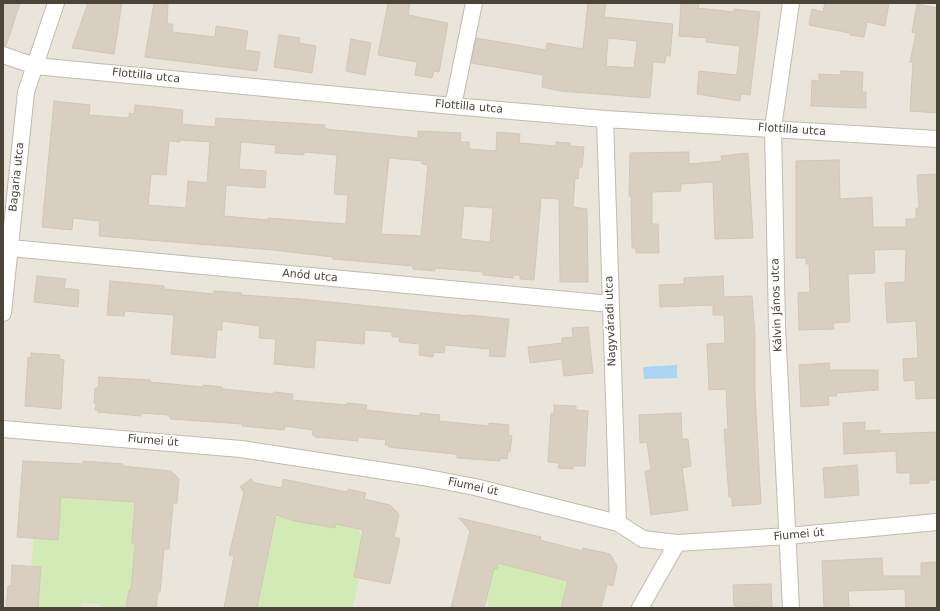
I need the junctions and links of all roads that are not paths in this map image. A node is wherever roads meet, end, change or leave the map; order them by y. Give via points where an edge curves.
1 (56, 3) edge
2 (474, 3) edge
3 (791, 3) edge
4 (3, 55) edge
5 (35, 66) junction
6 (453, 106) junction
7 (605, 119) junction
8 (773, 128) junction
9 (937, 139) edge
10 (10, 248) junction
11 (611, 304) junction
12 (3, 313) edge
13 (3, 429) edge
14 (937, 522) edge
15 (618, 523) junction
16 (788, 536) junction
17 (677, 542) junction
18 (640, 608) edge
19 (791, 608) edge

1 - 5 street, Bagaria utca
2 - 6 street
3 - 8 street, Kálvin János utca
4 - 5 street, Flottilla utca
5 - 6 street, Flottilla utca
5 - 10 street, Bagaria utca via 26,92
6 - 7 street, Flottilla utca
7 - 8 street, Flottilla utca
7 - 11 street, Nagyváradi utca
8 - 9 street, Flottilla utca
8 - 16 street, Kálvin János utca via 777,327
10 - 11 street, Anód utca
10 - 12 street, Bagaria utca
11 - 15 street, Nagyváradi utca
13 - 15 street, Fiumei út via 241,449 475,487
14 - 16 street, Fiumei út
15 - 17 street, Fiumei út via 643,539
16 - 17 street, Fiumei út
16 - 19 street, Kálvin János utca
17 - 18 street

